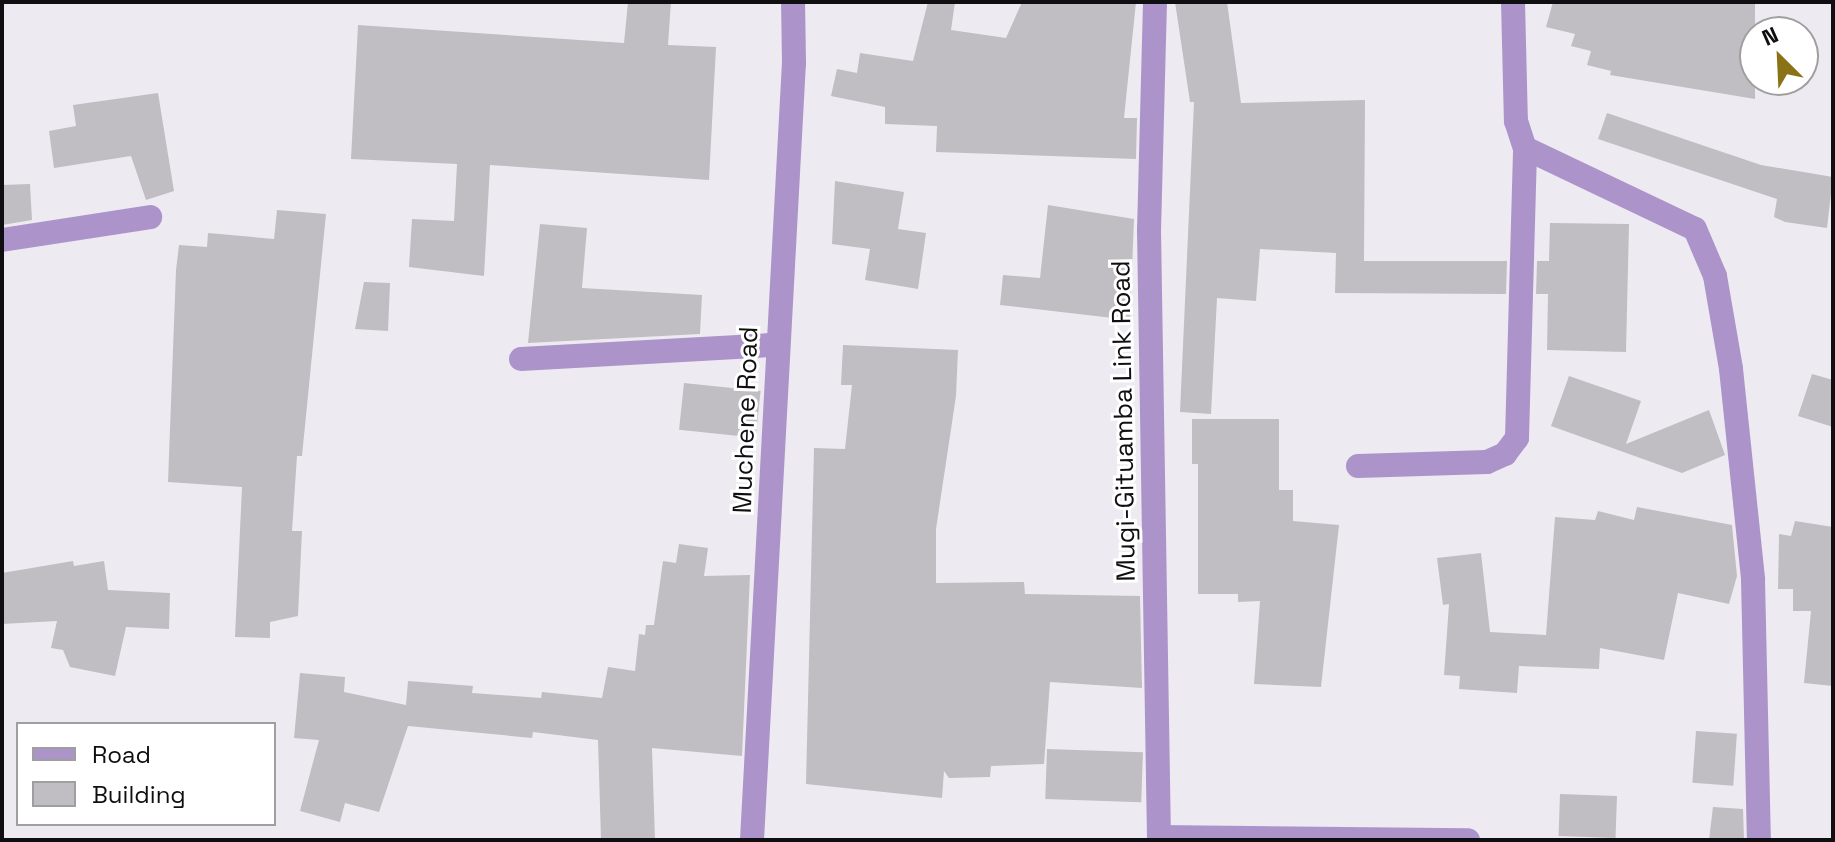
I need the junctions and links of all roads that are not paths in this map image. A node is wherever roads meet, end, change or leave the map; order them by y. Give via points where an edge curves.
1 (793, 2) edge
2 (1155, 2) edge
3 (1513, 2) edge
4 (1525, 148) junction
5 (150, 217) dead end
6 (2, 240) edge
7 (775, 345) junction
8 (521, 359) dead end
9 (1358, 466) dead end
10 (1159, 838) edge
11 (752, 840) edge
12 (1468, 840) edge
13 (1759, 840) edge

1 - 7 street, Muchene Road via 794,63
2 - 10 street, Mugi-Gituamba Link Road via 1149,230
3 - 4 street via 1516,121
4 - 9 street via 1517,438 1505,454 1487,462
4 - 13 street via 1695,229 1715,276 1731,369 1753,580
5 - 6 street
7 - 8 street
7 - 11 street, Muchene Road via 768,599
10 - 12 street

